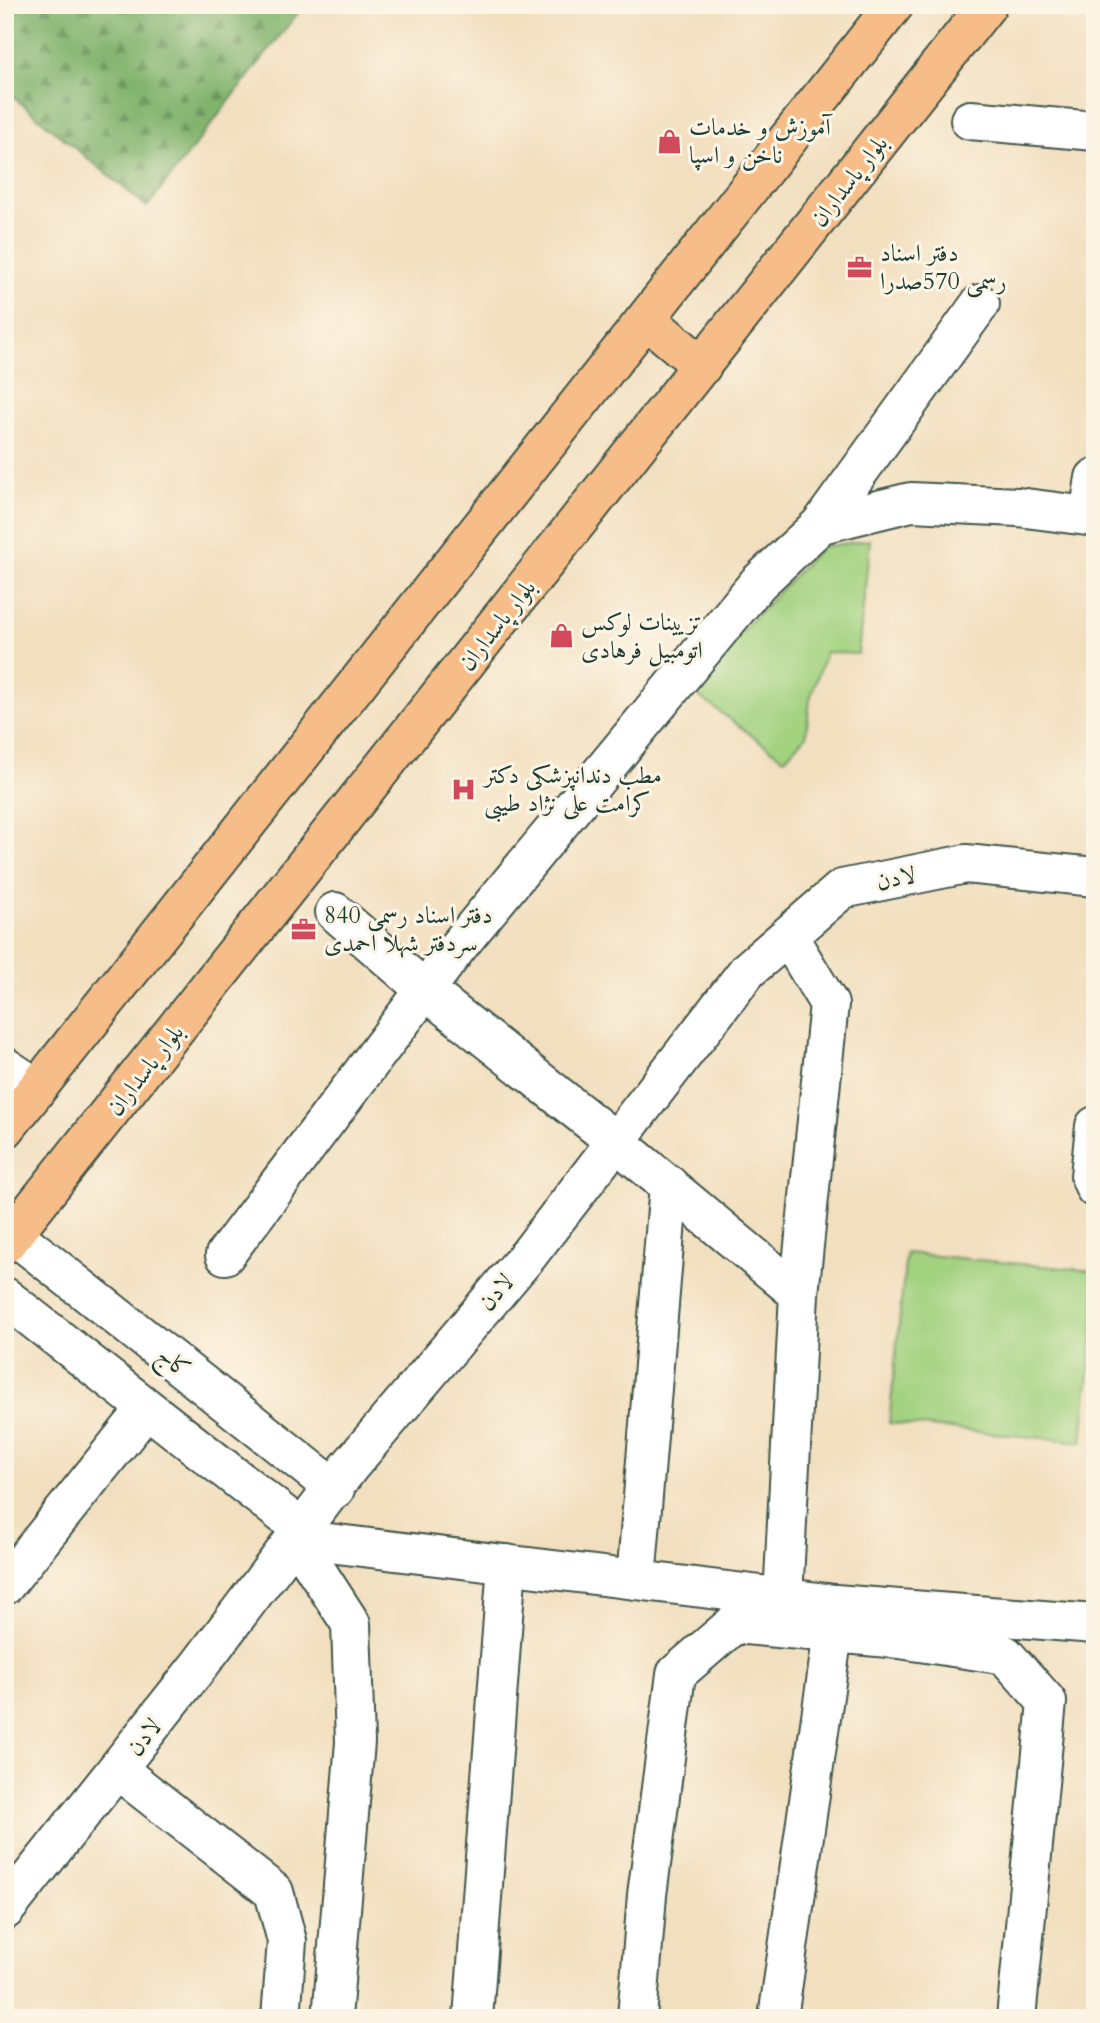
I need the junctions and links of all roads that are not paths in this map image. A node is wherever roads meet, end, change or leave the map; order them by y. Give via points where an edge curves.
1 (894, 5) edge
2 (987, 5) edge
3 (970, 120) dead end
4 (1095, 131) edge
5 (979, 304) dead end
6 (646, 319) junction
7 (702, 366) junction
8 (1095, 478) edge
9 (1092, 517) edge
10 (821, 524) junction
11 (1095, 877) edge
12 (335, 912) dead end
13 (788, 936) junction
14 (425, 990) junction
15 (5, 1068) edge
16 (37, 1088) junction
17 (1095, 1126) edge
18 (5, 1129) edge
19 (615, 1140) junction
20 (669, 1185) junction
21 (1095, 1188) edge
22 (10, 1240) edge
23 (225, 1255) dead end
24 (799, 1294) junction
25 (5, 1297) edge
26 (147, 1408) junction
27 (335, 1489) junction
28 (299, 1534) junction
29 (507, 1564) junction
30 (636, 1580) junction
31 (5, 1586) edge
32 (783, 1598) junction
33 (735, 1608) junction
34 (1029, 1619) junction
35 (1095, 1624) edge
36 (832, 1633) junction
37 (1023, 1675) junction
38 (118, 1770) junction
39 (5, 1910) edge
40 (281, 2018) edge
41 (332, 2018) edge
42 (472, 2018) edge
43 (637, 2018) edge
44 (778, 2018) edge
45 (1016, 2018) edge

1 - 6 main road
2 - 7 main road, بلوار پاسداران
3 - 4 street
5 - 10 street
6 - 7 main road
6 - 16 main road
7 - 22 main road, بلوار پاسداران
8 - 9 street
9 - 10 street via 1018,507 911,502
10 - 14 street via 758,583
11 - 13 street, لادن via 966,864 842,889
12 - 14 street
13 - 19 street, لادن via 748,970
13 - 24 street via 829,1004
14 - 19 street
14 - 23 street
15 - 16 street
16 - 18 main road
17 - 21 street via 1090,1176
19 - 20 street
19 - 27 street, لادن via 529,1254
20 - 24 street
20 - 30 street
22 - 27 street, کاج
24 - 32 street
25 - 26 street
26 - 28 street
26 - 31 street
27 - 28 street, لادن
28 - 29 street
28 - 38 street, لادن
28 - 41 street via 351,1624 355,1742
29 - 30 street
29 - 42 street
30 - 33 street
32 - 33 street
32 - 34 street
33 - 36 street
33 - 43 street via 676,1674 650,1868
34 - 35 street
34 - 37 street
36 - 37 street via 1005,1655
36 - 44 street
37 - 45 street via 1047,1702
38 - 39 street, لادن
38 - 40 street via 274,1892 287,1941

